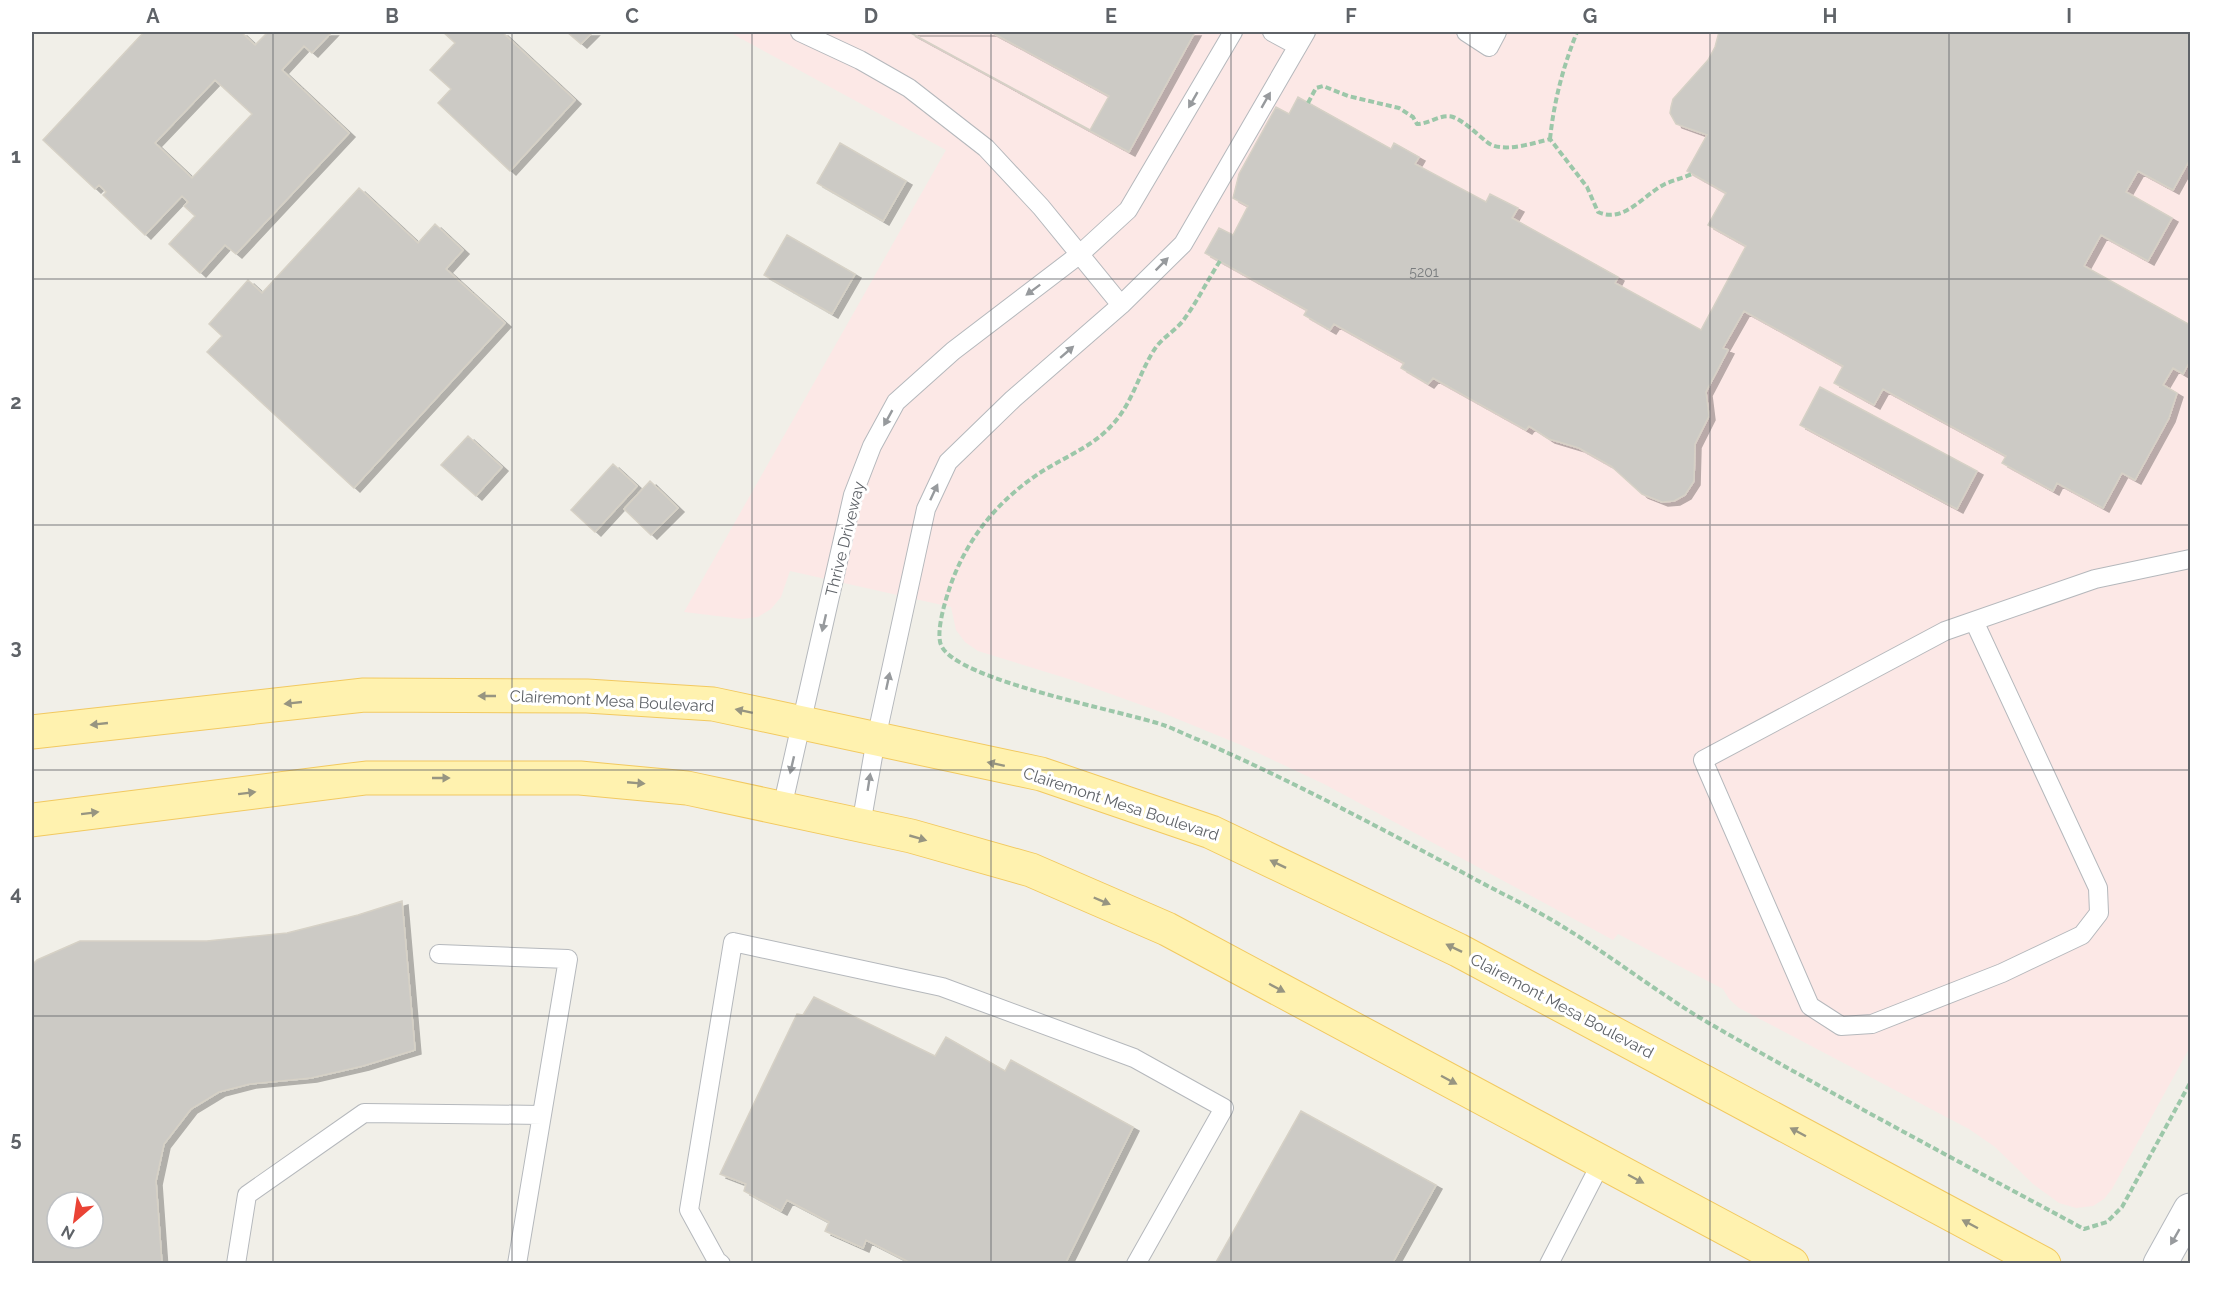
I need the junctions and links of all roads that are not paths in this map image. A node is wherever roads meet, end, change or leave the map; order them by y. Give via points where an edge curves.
1 (800, 32) edge
2 (1233, 32) edge
3 (1272, 32) edge
4 (1466, 32) edge
5 (1497, 32) edge
6 (1302, 39) edge
7 (1080, 254) junction
8 (1120, 305) junction
9 (2190, 559) edge
10 (1974, 621) junction
11 (801, 723) junction
12 (32, 732) edge
13 (876, 738) junction
14 (782, 807) junction
15 (32, 820) edge
16 (861, 825) junction
17 (439, 954) dead end
18 (542, 1115) junction
19 (1602, 1161) junction
20 (2190, 1210) edge
21 (236, 1263) edge
22 (517, 1263) edge
23 (721, 1263) edge
24 (1136, 1263) edge
25 (1549, 1263) edge
26 (1792, 1263) edge
27 (2044, 1263) edge
28 (2160, 1263) edge

1 - 7 lane via 909,88 986,148
2 -> 7 lane, Thrive Driveway via 1128,210
3 - 6 lane
4 - 5 lane via 1489,47
8 -> 6 lane via 1183,244
7 - 8 lane
7 -> 11 lane, Thrive Driveway via 953,351 896,402 872,446 853,495
13 -> 8 lane via 926,509 948,462
9 - 10 lane via 2095,579
10 - 10 lane via 1945,631 1702,759 1810,1006 1841,1026 1872,1024 2002,972 2082,935 2099,913 2098,888
11 -> 12 main road, Clairemont Mesa Boulevard via 713,704 587,696 364,695
11 - 13 main road, Clairemont Mesa Boulevard
11 -> 14 lane, Thrive Driveway
16 -> 13 lane
27 -> 13 main road, Clairemont Mesa Boulevard via 1458,950 1211,832 1041,774
15 -> 14 main road via 366,778 580,778 687,788
14 - 16 main road
16 -> 19 main road via 1031,870 1167,929
17 - 18 lane via 568,959
18 - 21 lane via 364,1113 247,1195
18 - 22 lane
19 - 25 lane
19 -> 26 main road
20 -> 28 main road
23 - 24 lane via 689,1210 733,942 942,987 1134,1058 1224,1108

